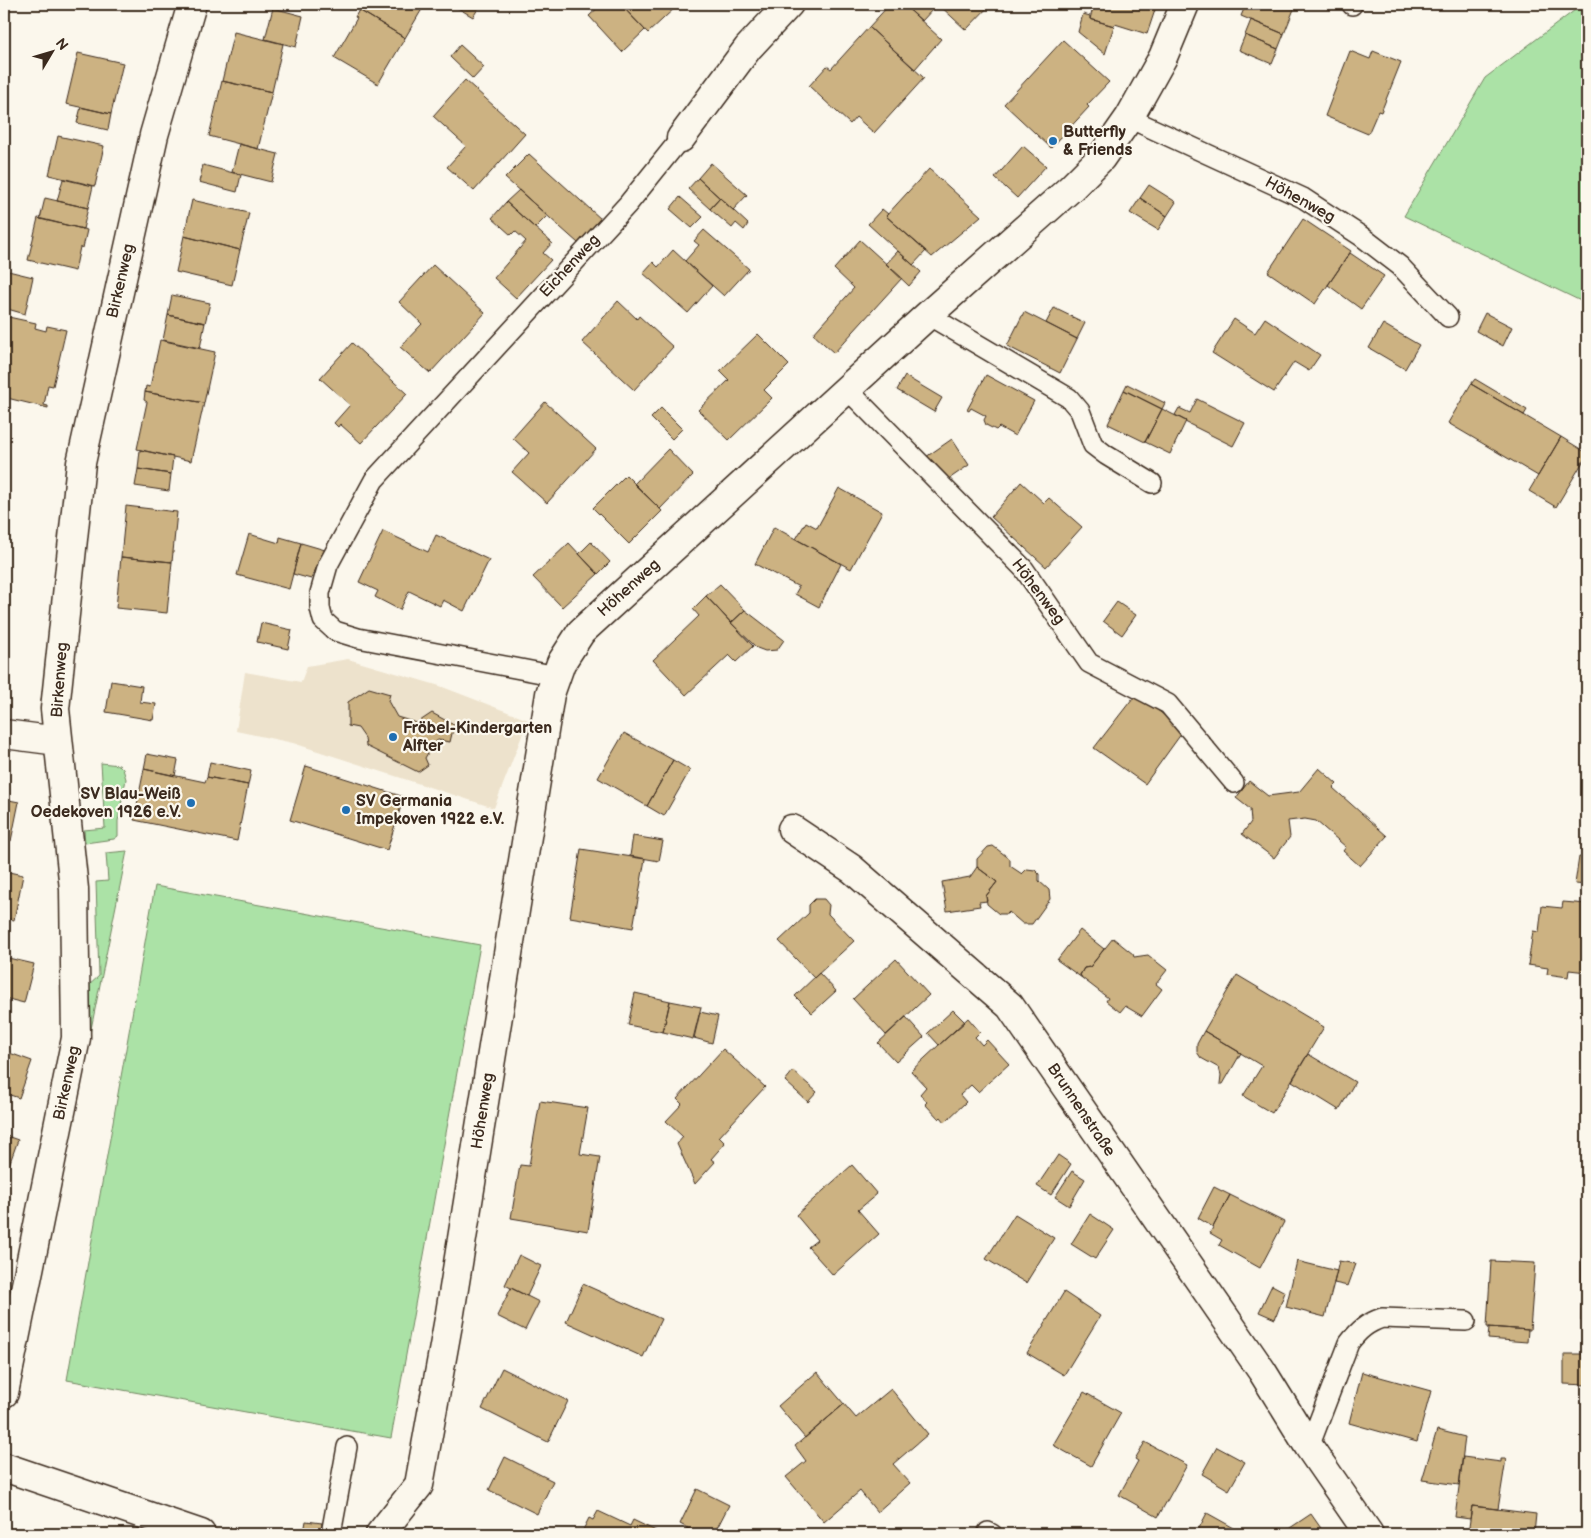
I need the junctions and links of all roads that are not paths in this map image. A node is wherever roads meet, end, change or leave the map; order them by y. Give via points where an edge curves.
1 (192, 4) edge
2 (789, 4) edge
3 (1184, 4) edge
4 (1129, 118) junction
5 (681, 138) joint
6 (928, 315) junction
7 (1448, 317) dead end
8 (846, 389) junction
9 (1152, 483) dead end
10 (557, 676) junction
11 (4, 734) edge
12 (58, 741) junction
13 (1234, 784) dead end
14 (792, 829) dead end
15 (1466, 1321) dead end
16 (4, 1393) edge
17 (347, 1447) dead end
18 (1309, 1447) junction
19 (4, 1467) edge
20 (201, 1534) edge
21 (332, 1534) edge
22 (380, 1534) edge
23 (1369, 1534) edge

1 - 12 street, Birkenweg via 154,135 81,462 55,709
2 - 5 street, Eichenweg via 748,48
3 - 4 street, Höhenweg via 1163,58
4 - 6 street, Höhenweg via 1101,158 1071,188
4 - 7 lane, Höhenweg via 1303,198 1400,266
5 - 10 lane, Eichenweg via 628,204 374,480 328,565 320,593 323,620 335,631
6 - 8 street, Höhenweg
6 - 9 lane via 1069,398 1080,411 1093,445
8 - 10 street, Höhenweg via 581,632
8 - 13 lane, Höhenweg via 1024,569 1089,663 1168,704
10 - 22 street, Höhenweg via 550,694 419,1485
11 - 12 street
12 - 16 street, Birkenweg via 74,889 76,1038
14 - 18 street, Brunnenstraße via 852,869 1010,1006 1256,1363
15 - 18 lane via 1382,1318 1359,1330 1349,1343
17 - 21 lane
18 - 23 street, Brunnenstraße
19 - 20 street

